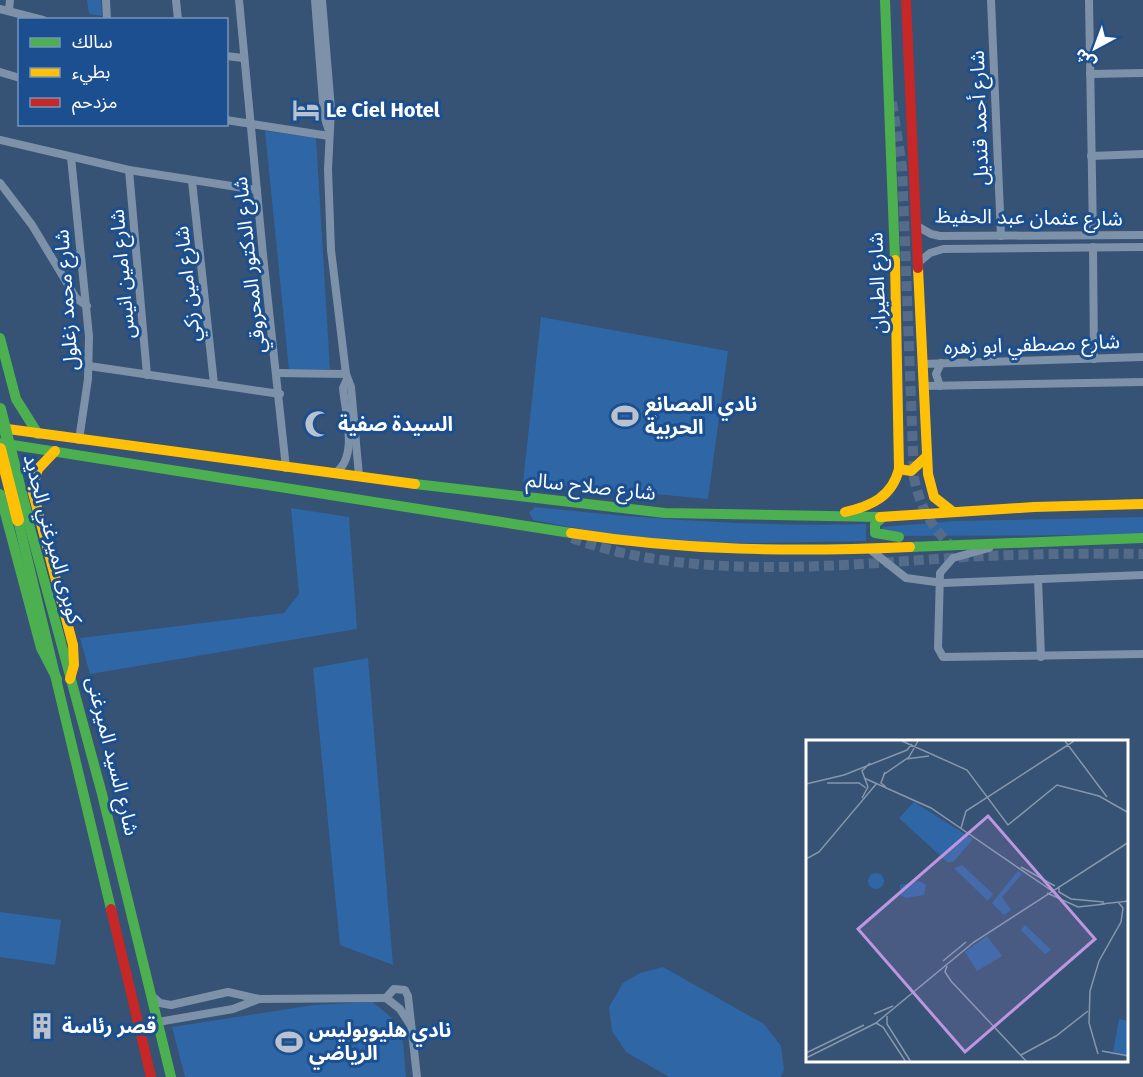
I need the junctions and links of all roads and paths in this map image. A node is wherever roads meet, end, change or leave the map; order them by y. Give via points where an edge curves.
1 (10, 0) edge
2 (106, 0) edge
3 (176, 0) edge
4 (239, 0) edge
5 (315, 0) edge
6 (322, 0) edge
7 (885, 0) edge
8 (906, 0) edge
9 (991, 0) edge
10 (1089, 0) edge
11 (5, 10) edge
12 (35, 18) edge
13 (107, 18) edge
14 (178, 18) edge
15 (228, 57) edge
16 (243, 58) junction
17 (0, 72) edge
18 (1143, 73) edge
19 (1090, 74) junction
20 (18, 77) edge
21 (228, 120) edge
22 (250, 124) junction
23 (329, 134) junction
24 (0, 140) edge
25 (1143, 154) edge
26 (1091, 156) junction
27 (71, 157) junction
28 (129, 170) junction
29 (192, 181) junction
30 (0, 183) edge
31 (257, 190) junction
32 (917, 226) junction
33 (936, 235) junction
34 (1093, 235) junction
35 (1143, 235) edge
36 (1001, 236) junction
37 (1093, 247) junction
38 (1143, 247) edge
39 (936, 250) junction
40 (918, 263) junction
41 (87, 306) junction
42 (0, 338) edge
43 (1143, 357) edge
44 (1094, 359) junction
45 (941, 363) junction
46 (922, 364) junction
47 (89, 366) junction
48 (277, 373) junction
49 (147, 375) junction
50 (346, 377) junction
51 (11, 382) junction
52 (1143, 382) edge
53 (214, 384) junction
54 (940, 386) junction
55 (923, 387) junction
56 (280, 394) junction
57 (1, 396) edge
58 (0, 409) edge
59 (0, 428) edge
60 (38, 434) junction
61 (79, 440) junction
62 (0, 442) edge
63 (0, 449) edge
64 (55, 451) junction
65 (926, 457) junction
66 (286, 468) junction
67 (898, 469) junction
68 (335, 473) junction
69 (359, 476) junction
70 (34, 496) junction
71 (1, 497) edge
72 (519, 498) junction
73 (1143, 504) edge
74 (954, 512) junction
75 (824, 516) junction
76 (883, 517) junction
77 (517, 523) junction
78 (1143, 538) edge
79 (0, 542) edge
80 (1010, 543) junction
81 (13, 544) junction
82 (936, 544) junction
83 (863, 548) junction
84 (1143, 575) edge
85 (1038, 579) junction
86 (938, 582) junction
87 (1143, 654) edge
88 (1041, 657) junction
89 (64, 679) junction
90 (67, 694) junction
91 (398, 988) junction
92 (151, 996) junction
93 (386, 998) junction
94 (259, 999) junction
95 (410, 1001) junction
96 (399, 1005) junction
97 (158, 1022) junction
98 (413, 1032) junction
99 (151, 1077) edge
100 (171, 1077) edge
101 (417, 1077) edge

1 - 11 street
2 - 13 street
3 - 14 street
4 - 16 street, شارع الدكتور المحروقي
5 - 23 street via 324,117
6 - 23 street via 331,110
7 - 67 main road, شارع الطيران via 899,367
8 - 32 main road
9 - 36 street, شارع أحمد قنديل
10 - 19 street
11 - 12 street
15 - 16 street
16 - 22 street, شارع الدكتور المحروقي
17 - 20 street
18 - 19 street
19 - 26 street
21 - 22 street
22 - 23 street
22 - 31 street, شارع الدكتور المحروقي
23 - 50 street via 331,250
24 - 27 street
25 - 26 street
26 - 34 street
27 - 28 street
27 - 41 street, شارع محمد زغلول
28 - 29 street
28 - 49 street, شارع امين انيس
29 - 31 street
29 - 53 street, شارع امين زكي
30 - 41 street via 32,225 76,298
31 - 48 street, شارع الدكتور المحروقي
32 - 33 street, شارع عثمان عبد الحفيظ
32 - 40 main road
33 - 36 street, شارع عثمان عبد الحفيظ
33 - 39 street via 932,243
34 - 35 street, شارع عثمان عبد الحفيظ
34 - 36 street, شارع عثمان عبد الحفيظ
37 - 38 street, شارع عثمان عبد الحفيظ
37 - 39 street, شارع عثمان عبد الحفيظ
37 - 44 street
39 - 40 street, شارع عثمان عبد الحفيظ
40 - 46 main road
41 - 47 street, شارع محمد زغلول
42 - 51 main road
43 - 44 street, شارع مصطفي ابو زهره
44 - 45 street, شارع مصطفي ابو زهره
45 - 46 street, شارع مصطفي ابو زهره
45 - 54 street via 936,374
46 - 55 main road
47 - 49 street
47 - 61 street, شارع محمد زغلول
48 - 50 street
48 - 56 street, شارع الدكتور المحروقي
49 - 53 street
50 - 68 street via 343,388 348,454 345,464
50 - 69 street via 351,387
51 - 57 main road
51 - 60 main road via 19,407
52 - 54 street, شارع مصطفي ابو زهره
53 - 56 street
54 - 55 street, شارع مصطفي ابو زهره
55 - 65 main road
56 - 66 street, شارع الدكتور المحروقي
58 - 89 main road, كوبرى الميرغني الجديد, bridge
59 - 60 main road, شارع صلاح سالم
60 - 61 main road, شارع صلاح سالم
61 - 66 main road, شارع صلاح سالم
62 - 64 main road
63 - 89 main road, كوبرى الميرغني الجديد, bridge
64 - 70 main road, شارع السيد الميرغنى via 38,469 33,482
64 - 77 main road
65 - 67 main road via 911,471
65 - 74 main road via 933,497
66 - 68 main road, شارع صلاح سالم
67 - 75 main road, شارع الطيران via 894,485 880,500
68 - 69 main road, شارع صلاح سالم
69 - 72 main road, شارع صلاح سالم
70 - 71 main road via 17,493
70 - 89 main road, شارع السيد الميرغنى via 73,645 74,666
71 - 81 main road, شارع السيد الميرغنى
72 - 75 main road, شارع صلاح سالم via 687,514
72 - 77 main road
73 - 74 main road, شارع صلاح سالم
74 - 76 main road, شارع صلاح سالم
75 - 76 main road, شارع صلاح سالم
76 - 82 main road via 874,526 879,536
77 - 83 main road via 694,549 779,552
78 - 80 main road
79 - 81 street
80 - 82 main road
80 - 86 street via 953,558 942,569
81 - 89 main road, شارع السيد الميرغنى via 41,648
82 - 83 main road
83 - 86 street via 884,558 903,576
84 - 85 street
85 - 86 street
85 - 88 street
86 - 88 street via 938,648 943,657
87 - 88 street
89 - 90 main road, شارع السيد الميرغنى
90 - 92 main road, شارع السيد الميرغنى via 102,794
90 - 99 main road, شارع السيد الميرغنى
91 - 93 street
91 - 95 street via 405,990
91 - 96 street
92 - 94 street via 171,1005 224,992
92 - 97 main road, شارع السيد الميرغنى
93 - 94 street
93 - 96 street
94 - 97 street via 233,1009
95 - 96 street
95 - 98 street
96 - 98 street
97 - 100 main road, شارع السيد الميرغنى
98 - 101 street

